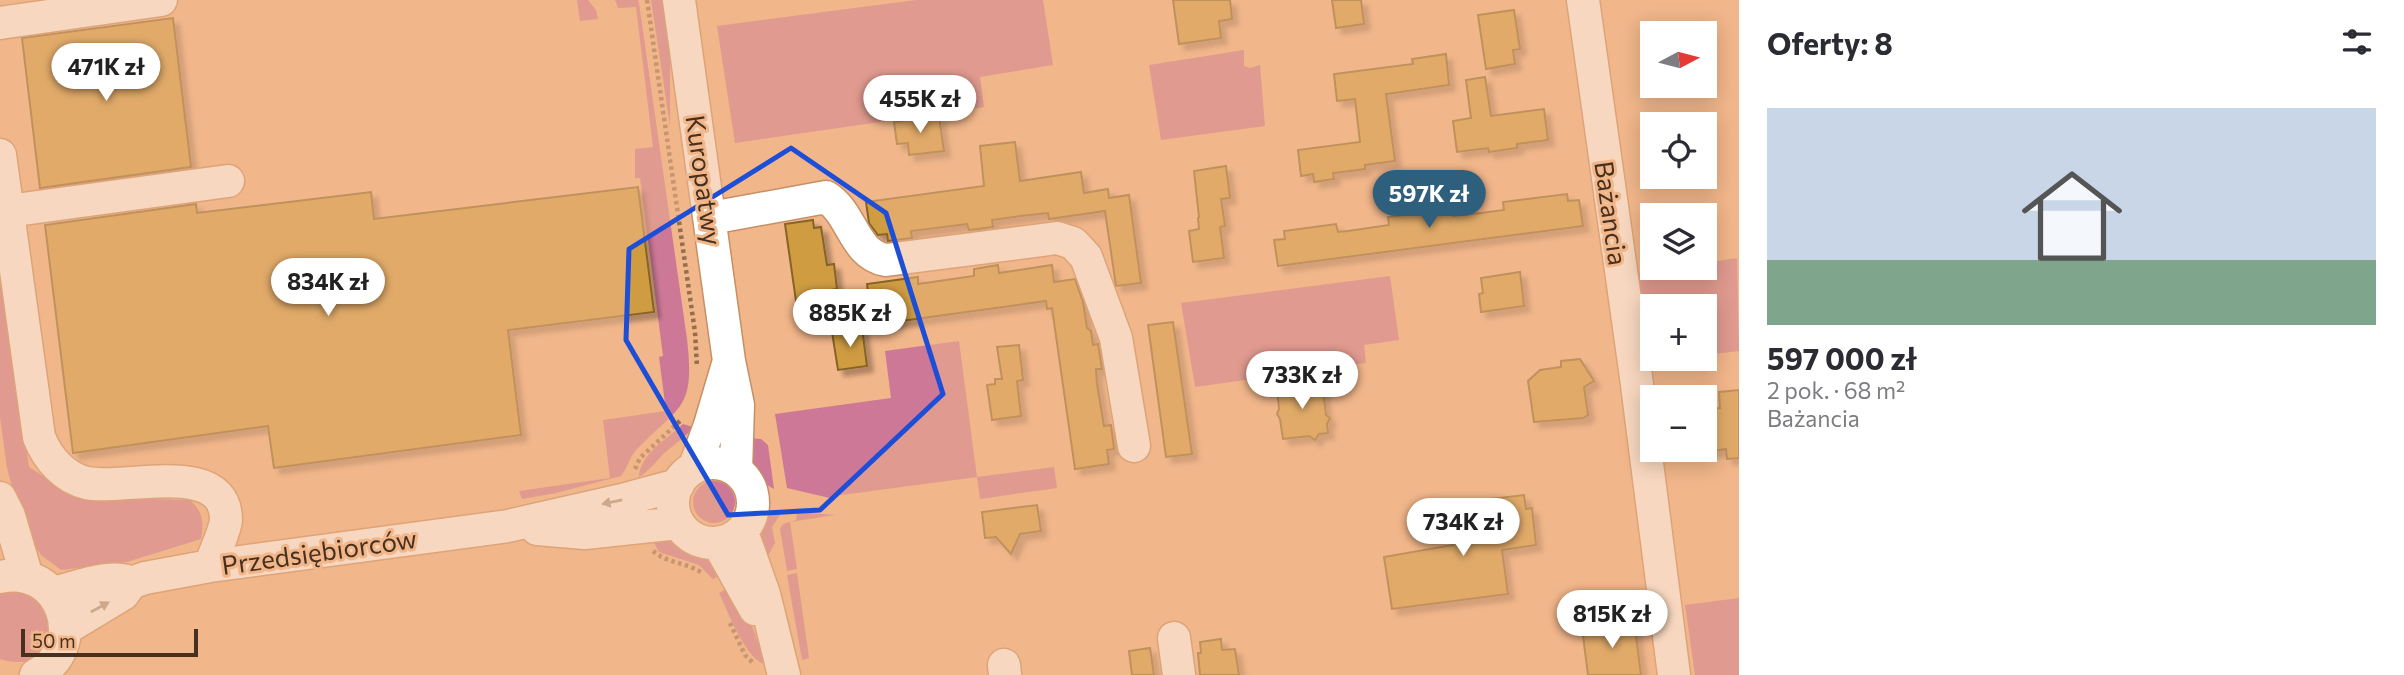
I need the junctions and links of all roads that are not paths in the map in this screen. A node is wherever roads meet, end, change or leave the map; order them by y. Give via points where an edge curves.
1 (161, 0) edge
2 (679, 0) edge
3 (1583, 0) edge
4 (12, 14) edge
5 (0, 155) edge
6 (228, 181) dead end
7 (8, 211) junction
8 (711, 218) junction
9 (729, 361) junction
10 (1134, 446) dead end
11 (736, 470) junction
12 (686, 475) junction
13 (0, 498) edge
14 (226, 521) junction
15 (678, 523) junction
16 (508, 526) junction
17 (730, 537) junction
18 (301, 553) junction
19 (210, 566) junction
20 (27, 582) edge
21 (131, 583) junction
22 (65, 629) junction
23 (1174, 638) dead end
24 (780, 663) edge
25 (36, 675) edge
26 (1179, 675) edge
27 (1674, 675) edge

1 - 4 street
2 - 8 street, Kuropatwy
3 - 27 street, Bażancia
5 - 7 street
6 - 7 street
7 - 14 street via 39,437 49,458 85,483 188,482 209,488 221,502
8 - 9 street, Kuropatwy
8 - 10 street via 826,197 836,203 863,247 874,258 886,260 1058,239 1073,243 1086,257 1116,338
9 - 11 street, Kuropatwy via 738,405
9 - 12 street, Kuropatwy via 710,425
11 - 12 street via 716,463
11 - 17 street via 753,499 749,522
12 - 15 street via 673,498
12 -> 16 street, Przedsiębiorców via 626,499
13 - 20 street
14 - 18 street via 267,545
14 - 19 street
15 - 16 street, Przedsiębiorców via 585,533
15 - 17 street via 695,539
16 - 18 street, Przedsiębiorców
17 - 24 street
18 - 19 street, Przedsiębiorców
19 - 21 street, Przedsiębiorców
20 - 21 street via 115,578
20 - 22 street via 60,604
22 -> 21 street via 123,594
22 - 25 street via 59,653
23 - 26 street

